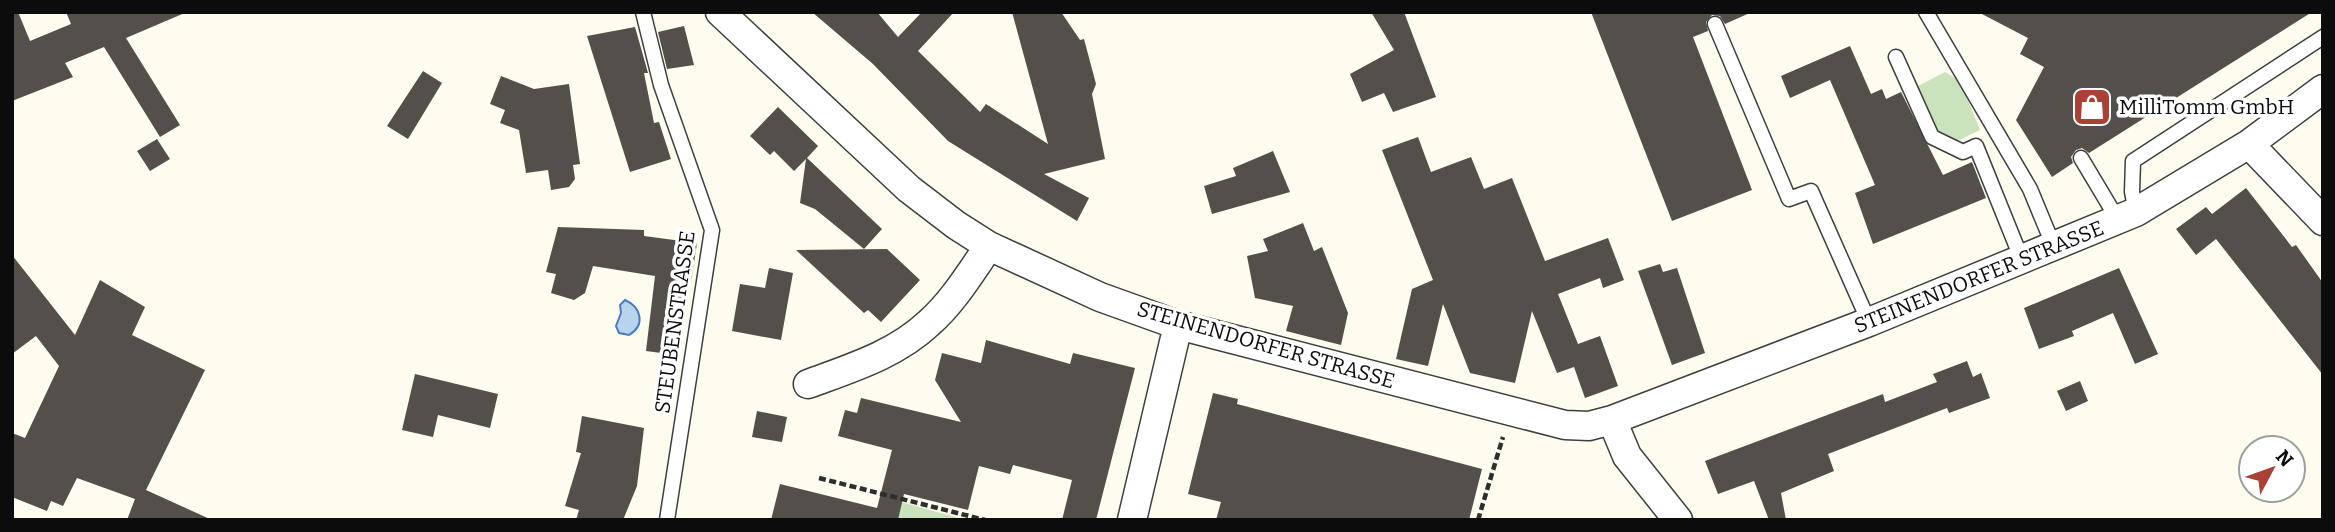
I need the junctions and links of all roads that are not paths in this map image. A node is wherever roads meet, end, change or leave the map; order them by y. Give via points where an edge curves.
1 (643, 12) edge
2 (720, 12) edge
3 (1926, 12) edge
4 (1715, 24) dead end
5 (2323, 37) edge
6 (1896, 57) dead end
7 (2323, 89) edge
8 (2249, 144) junction
9 (2081, 158) dead end
10 (2127, 216) junction
11 (2323, 221) edge
12 (989, 246) junction
13 (2054, 247) junction
14 (2022, 260) junction
15 (1870, 322) junction
16 (1178, 325) junction
17 (808, 384) dead end
18 (1612, 420) junction
19 (667, 520) edge
20 (1132, 520) edge
21 (1678, 520) edge

1 - 19 lane, STEUBENSTRASSE via 661,85 712,230
2 - 12 street, STEINENDORFER STRASSE via 899,180
3 - 13 lane via 2030,189
4 - 15 lane via 1789,199 1811,191
5 - 10 lane via 2133,161
6 - 14 lane via 1932,137 1963,152 1976,146
7 - 8 street, STEINENDORFER STRASSE
8 - 10 street, STEINENDORFER STRASSE
8 - 11 street
9 - 10 lane
10 - 13 street, STEINENDORFER STRASSE
12 - 16 street, STEINENDORFER STRASSE via 1100,297
12 - 17 street via 941,311 915,335 869,362
13 - 14 street, STEINENDORFER STRASSE
14 - 15 street, STEINENDORFER STRASSE
15 - 18 street, STEINENDORFER STRASSE
16 - 18 street, STEINENDORFER STRASSE via 1510,413 1565,425 1589,426
16 - 20 street
18 - 21 street via 1627,456

